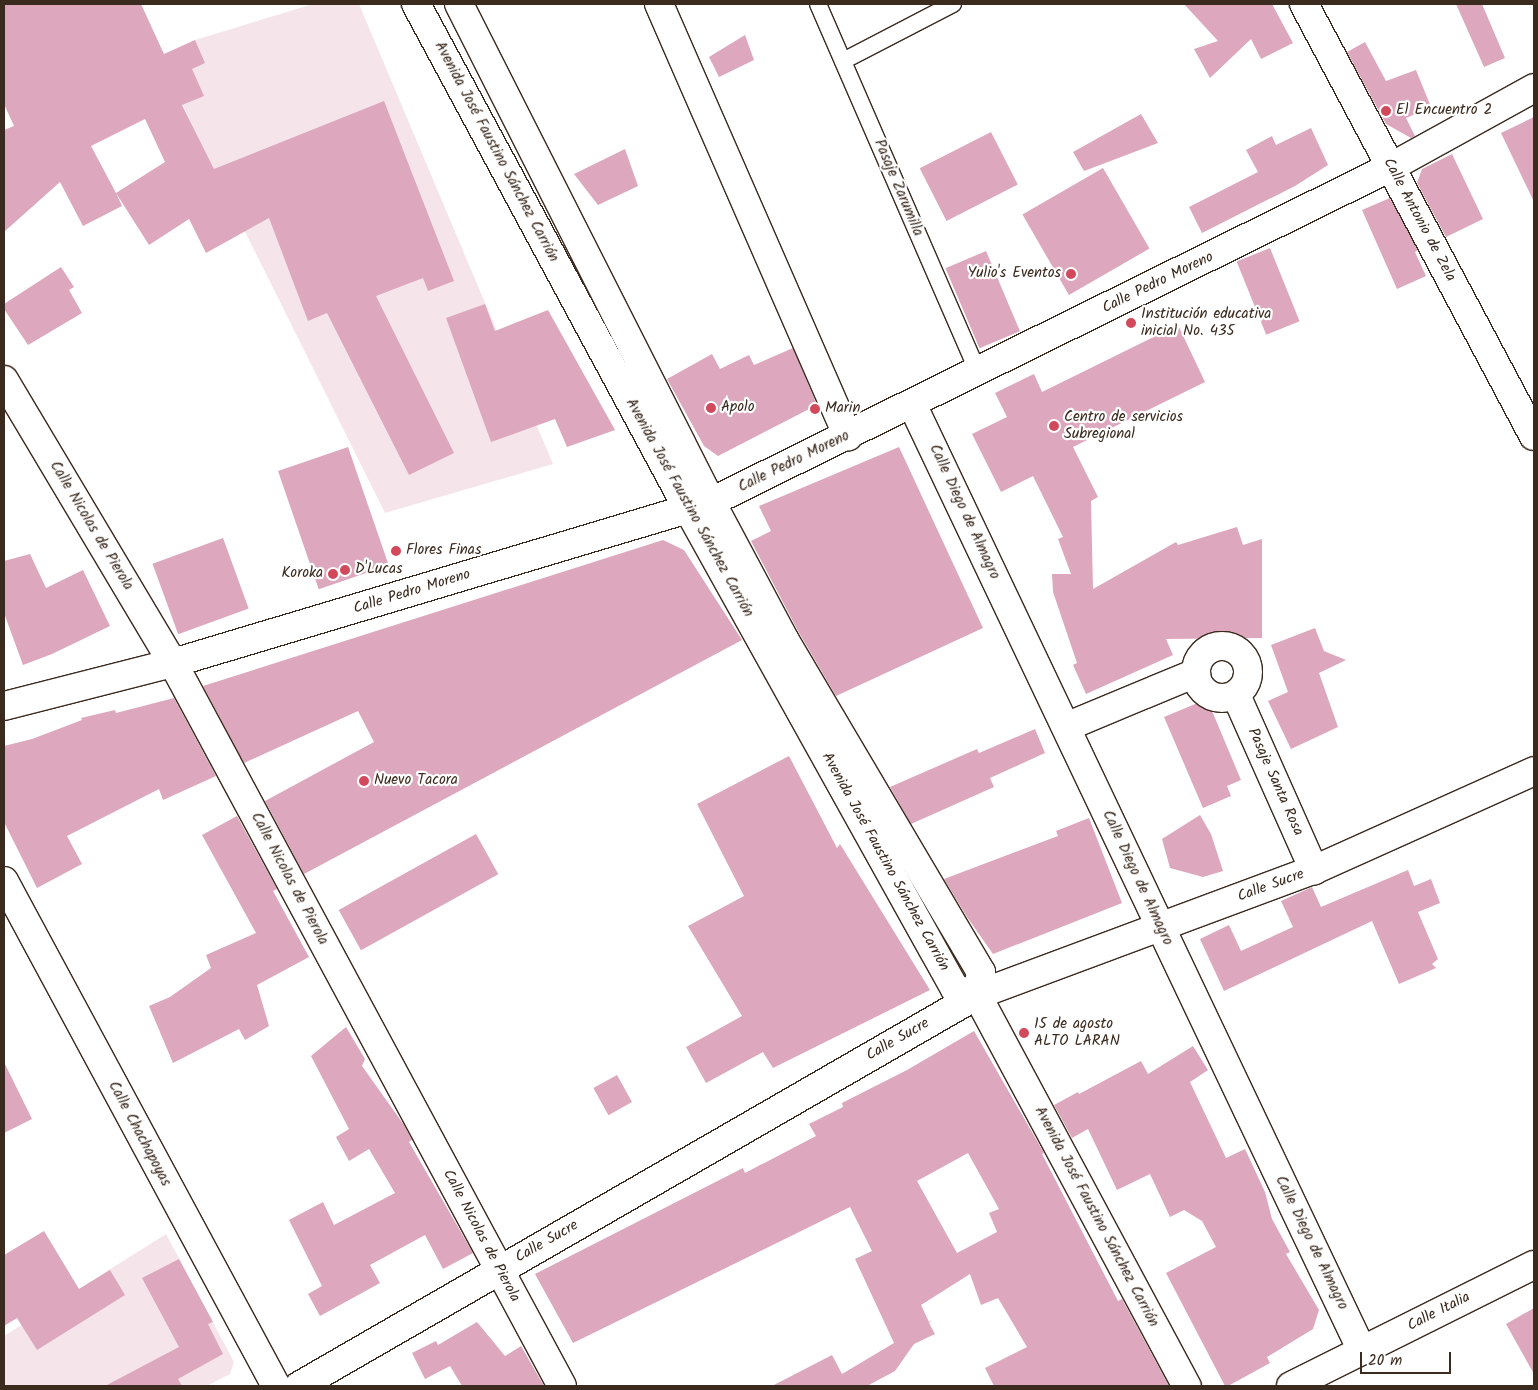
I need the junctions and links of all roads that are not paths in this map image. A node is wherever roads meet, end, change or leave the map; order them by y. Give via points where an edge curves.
1 (416, 4) edge
2 (459, 4) edge
3 (659, 4) edge
4 (818, 4) edge
5 (953, 4) edge
6 (1304, 4) edge
7 (843, 61) junction
8 (1534, 88) edge
9 (1391, 167) junction
10 (978, 372) junction
11 (4, 380) edge
12 (912, 404) junction
13 (848, 436) junction
14 (1534, 436) edge
15 (699, 506) junction
16 (173, 663) junction
17 (1196, 673) junction
18 (1236, 695) junction
19 (4, 706) edge
20 (1066, 727) junction
21 (1534, 771) edge
22 (1314, 870) junction
23 (4, 881) edge
24 (1160, 927) junction
25 (977, 995) junction
26 (1534, 1265) edge
27 (500, 1270) junction
28 (1362, 1351) junction
29 (276, 1386) edge
30 (299, 1386) edge
31 (562, 1386) edge
32 (1188, 1386) edge
33 (1291, 1386) edge

1 - 15 street, Avenida José Faustino Sánchez Carrión
2 - 15 street, Avenida José Faustino Sánchez Carrión
3 - 13 street
4 - 7 lane, Pasaje Zarumilla
5 - 7 lane
6 - 9 street, Calle Antonio de Zela
7 - 10 lane, Pasaje Zarumilla
8 - 9 street, Calle Pedro Moreno
9 - 10 street, Calle Pedro Moreno
9 - 14 street, Calle Antonio de Zela
10 - 12 street, Calle Pedro Moreno
11 - 16 street, Calle Nicolas de Pierola
12 - 13 street, Calle Pedro Moreno
12 - 20 street, Calle Diego de Almagro
13 - 15 street, Calle Pedro Moreno
15 - 16 street, Calle Pedro Moreno
15 - 25 street, Avenida José Faustino Sánchez Carrión via 784,639 981,972
16 - 19 street, Calle Pedro Moreno
16 - 27 street, Calle Nicolas de Pierola
17 - 18 street via 1198,684 1215,698
17 - 18 street via 1198,661 1206,651 1217,646 1230,646 1247,662 1249,675 1245,686
17 - 20 street
18 - 22 street, Pasaje Santa Rosa
20 - 24 street, Calle Diego de Almagro
21 - 22 street, Calle Sucre
22 - 24 street, Calle Sucre
23 - 29 street, Calle Chachapoyas
24 - 25 street, Calle Sucre
24 - 28 street, Calle Diego de Almagro
25 - 27 street, Calle Sucre
25 - 32 street, Avenida José Faustino Sánchez Carrión
26 - 28 street, Calle Italia
27 - 30 street, Calle Sucre
27 - 31 street, Calle Nicolas de Pierola
28 - 33 street, Calle Italia

